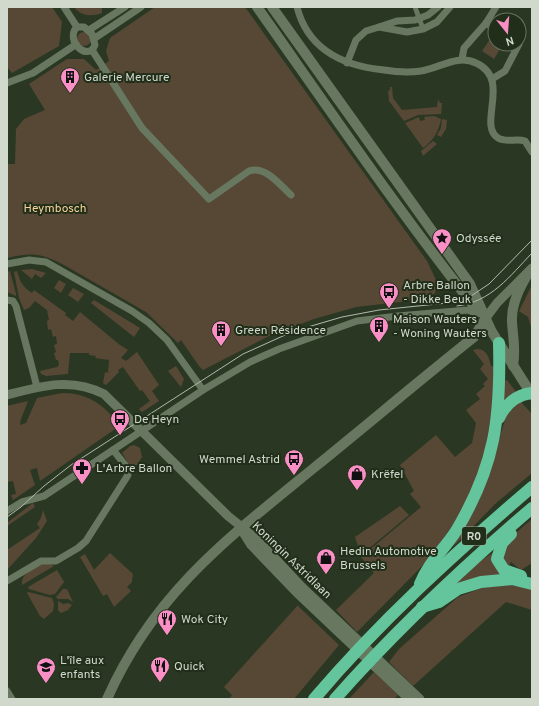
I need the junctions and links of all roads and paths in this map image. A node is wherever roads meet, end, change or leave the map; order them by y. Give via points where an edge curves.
1 (64, 7) edge
2 (125, 7) edge
3 (141, 7) edge
4 (257, 7) edge
5 (272, 7) edge
6 (297, 7) edge
7 (415, 7) edge
8 (438, 7) edge
9 (450, 7) edge
10 (496, 7) edge
11 (419, 19) junction
12 (486, 23) joint
13 (77, 27) junction
14 (379, 27) junction
15 (90, 30) junction
16 (423, 30) junction
17 (95, 38) junction
18 (75, 45) junction
19 (92, 50) junction
20 (515, 52) edge
21 (462, 59) junction
22 (347, 63) junction
23 (492, 79) junction
24 (7, 83) edge
25 (532, 152) edge
26 (291, 195) dead end
27 (7, 264) edge
28 (530, 270) edge
29 (7, 300) edge
30 (485, 319) junction
31 (499, 343) junction
32 (513, 366) junction
33 (37, 387) junction
34 (203, 390) junction
35 (531, 394) edge
36 (7, 395) edge
37 (497, 423) junction
38 (141, 431) junction
39 (113, 450) junction
40 (532, 487) edge
41 (532, 508) edge
42 (7, 511) edge
43 (532, 516) edge
44 (241, 528) junction
45 (532, 580) edge
46 (7, 581) edge
47 (532, 584) edge
48 (418, 588) junction
49 (421, 608) junction
50 (350, 638) junction
51 (7, 691) edge
52 (12, 699) edge
53 (108, 699) edge
54 (314, 699) edge
55 (335, 699) edge
56 (409, 699) edge
57 (420, 699) edge

1 - 13 street
2 - 15 street
3 - 17 street
4 - 30 main road via 441,265
5 - 30 main road via 470,284
6 - 22 street via 310,35 328,53
7 - 11 street
8 - 11 street
9 - 16 street via 437,22
10 - 12 street
11 - 14 street via 397,21
11 - 16 street
12 - 21 street via 464,48
13 - 15 street via 84,26
13 - 18 street via 73,37
14 - 16 street via 407,32
14 - 22 street via 358,36
15 - 17 street
17 - 19 street
18 - 19 street via 82,51
18 - 24 street via 33,73
19 - 26 street via 142,128 209,199 249,171 256,169 263,170
20 - 23 street via 505,71
21 - 22 street via 436,68 413,72 374,69
21 - 23 street via 479,64
23 - 25 street via 494,92 491,127 494,134 502,140 525,141
27 - 34 street via 29,260 46,262 132,311 167,340
28 - 30 street
28 - 32 main road via 513,308 516,350
29 - 33 street via 13,301 16,306
30 - 31 main road
30 - 34 street via 468,310 356,321 264,355
30 - 44 main road via 474,337
31 - 32 main road
31 - 37 highway via 500,386
32 - 35 main road
33 - 36 street, Koningin Astridlaan
33 - 38 street, Koningin Astridlaan via 64,383 82,385 98,391 115,404
34 - 38 street
35 - 37 highway via 519,396 507,405
37 - 48 highway via 486,470 472,501 444,549 426,569
38 - 39 street
38 - 44 street, Koningin Astridlaan
39 - 42 street via 44,496 22,502
39 - 46 street via 126,466 128,475 86,541 56,561 41,561
40 - 48 highway, R0
41 - 49 highway, R0 via 472,559
43 - 45 highway via 502,543 497,558 504,570
44 - 50 street, Koningin Astridlaan via 251,545 296,592
44 - 53 main road via 188,576 157,614 131,653
47 - 49 highway via 512,580 481,582 458,589 439,602
48 - 54 highway, R0
49 - 55 highway, R0
50 - 56 street
50 - 57 street
51 - 52 street

